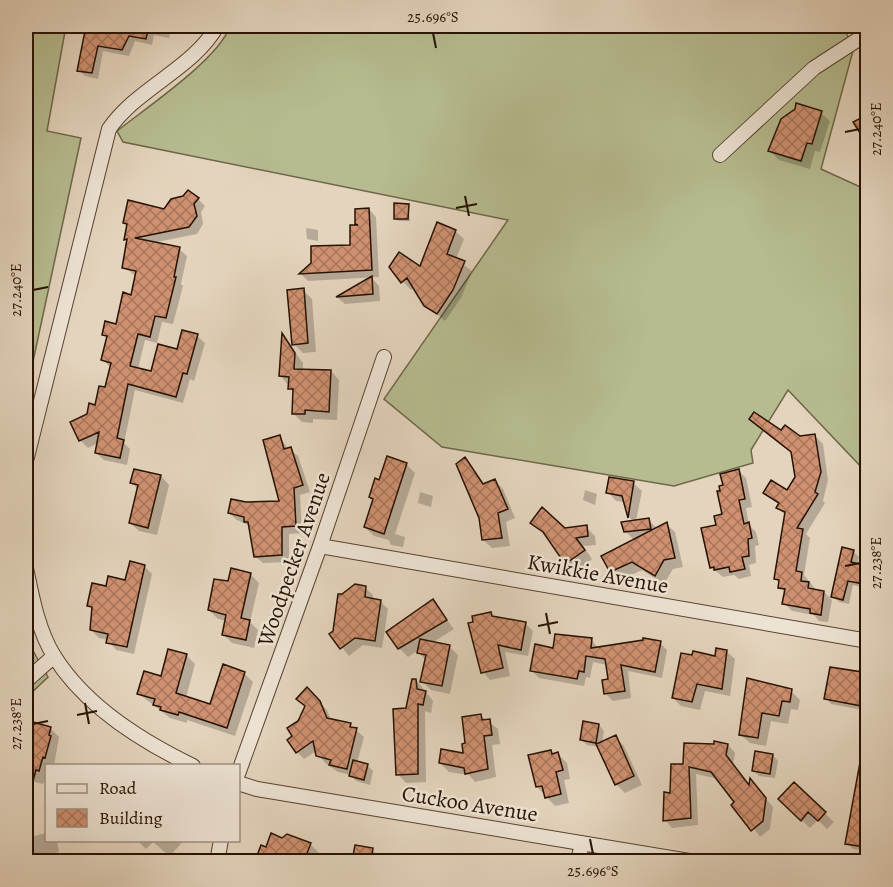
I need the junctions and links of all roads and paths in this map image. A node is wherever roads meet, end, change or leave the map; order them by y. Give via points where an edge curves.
1 (217, 26) edge
2 (867, 33) edge
3 (720, 155) dead end
4 (384, 357) dead end
5 (26, 461) edge
6 (320, 546) junction
7 (26, 568) edge
8 (867, 641) edge
9 (54, 656) junction
10 (26, 681) edge
11 (191, 764) edge
12 (240, 768) edge
13 (240, 784) edge
14 (221, 842) edge
15 (582, 843) junction
16 (217, 861) edge
17 (578, 861) edge
18 (695, 861) edge

1 - 5 street via 205,43 136,98 109,129
2 - 3 street via 814,68
4 - 6 street, Woodpecker Avenue
6 - 8 street, Kwikkie Avenue
6 - 12 street, Woodpecker Avenue
7 - 9 street via 42,631
9 - 10 street
9 - 11 street via 112,717 146,741
13 - 15 street, Cuckoo Avenue
14 - 16 street
15 - 17 street
15 - 18 street, Cuckoo Avenue

